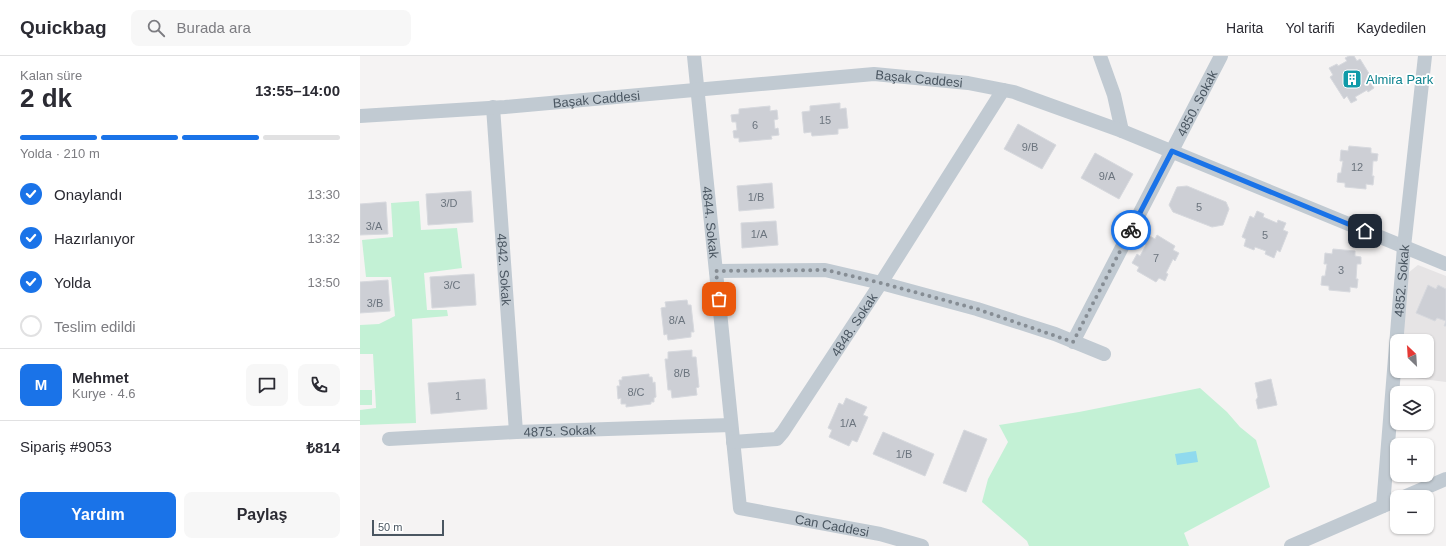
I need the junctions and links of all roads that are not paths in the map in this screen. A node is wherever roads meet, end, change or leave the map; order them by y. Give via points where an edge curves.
1 (694, 56) edge
2 (1100, 56) edge
3 (1221, 56) edge
4 (1425, 56) edge
5 (698, 89) junction
6 (1003, 90) junction
7 (493, 107) junction
8 (360, 116) edge
9 (1122, 131) junction
10 (1172, 151) junction
11 (1404, 247) junction
12 (1446, 264) edge
13 (716, 271) junction
14 (881, 283) junction
15 (1073, 342) junction
16 (1104, 354) dead end
17 (731, 426) junction
18 (516, 432) junction
19 (389, 439) dead end
20 (733, 442) junction
21 (1446, 479) edge
22 (1420, 490) edge
23 (1390, 503) edge
24 (1383, 506) junction
25 (740, 508) joint
26 (922, 546) edge
27 (1291, 546) edge

1 - 5 street, 4844. Sokak
2 - 9 street via 1114,95
3 - 10 street, 4850. Sokak
4 - 11 street, 4852. Sokak
5 - 6 street, Başak Caddesi via 874,74 968,83
5 - 7 street, Başak Caddesi
5 - 13 street, 4844. Sokak
6 - 9 street, Başak Caddesi
6 - 14 street, 4848. Sokak
7 - 8 street, Başak Caddesi
7 - 18 street, 4842. Sokak
9 - 10 street, Başak Caddesi
10 - 11 street, Başak Caddesi
10 - 15 street, 4850. Sokak
11 - 12 street, Başak Caddesi
11 - 24 street, 4852. Sokak
13 - 14 street via 826,270
13 - 17 street, 4844. Sokak
14 - 15 street via 977,309
14 - 20 street, 4848. Sokak via 784,432 777,439
15 - 16 street
17 - 18 street, 4875. Sokak
17 - 20 street, 4844. Sokak
18 - 19 street, 4875. Sokak
20 - 25 street, 4844. Sokak
21 - 22 street
23 - 24 street
24 - 27 street
25 - 26 street, Can Caddesi via 880,534

